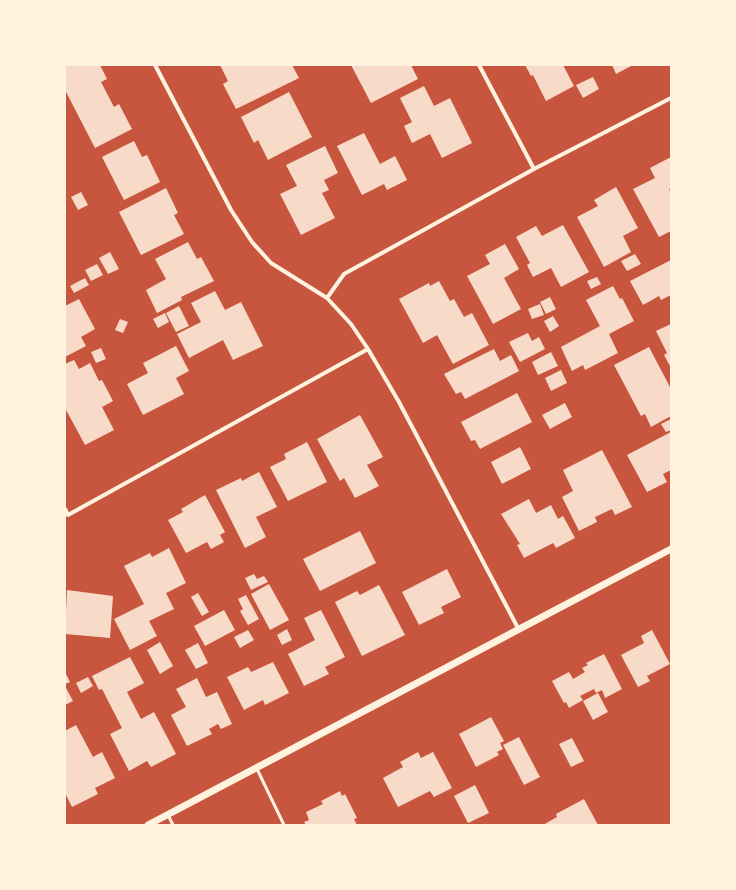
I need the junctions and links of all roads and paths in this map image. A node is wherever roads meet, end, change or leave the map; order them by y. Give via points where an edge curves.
1 (155, 65) edge
2 (479, 65) edge
3 (671, 98) edge
4 (534, 169) junction
5 (327, 298) junction
6 (368, 349) junction
7 (65, 509) edge
8 (671, 549) edge
9 (519, 630) junction
10 (257, 769) junction
11 (168, 815) junction
12 (148, 825) edge
13 (173, 825) edge
14 (284, 825) edge

1 - 5 street via 231,210 252,242 271,263
2 - 4 street
3 - 4 street
4 - 5 street via 344,274
5 - 6 street via 351,324
6 - 7 street via 68,515
6 - 9 street via 399,402
8 - 9 street
9 - 10 street
10 - 11 street
10 - 14 lane
11 - 12 street
11 - 13 lane

